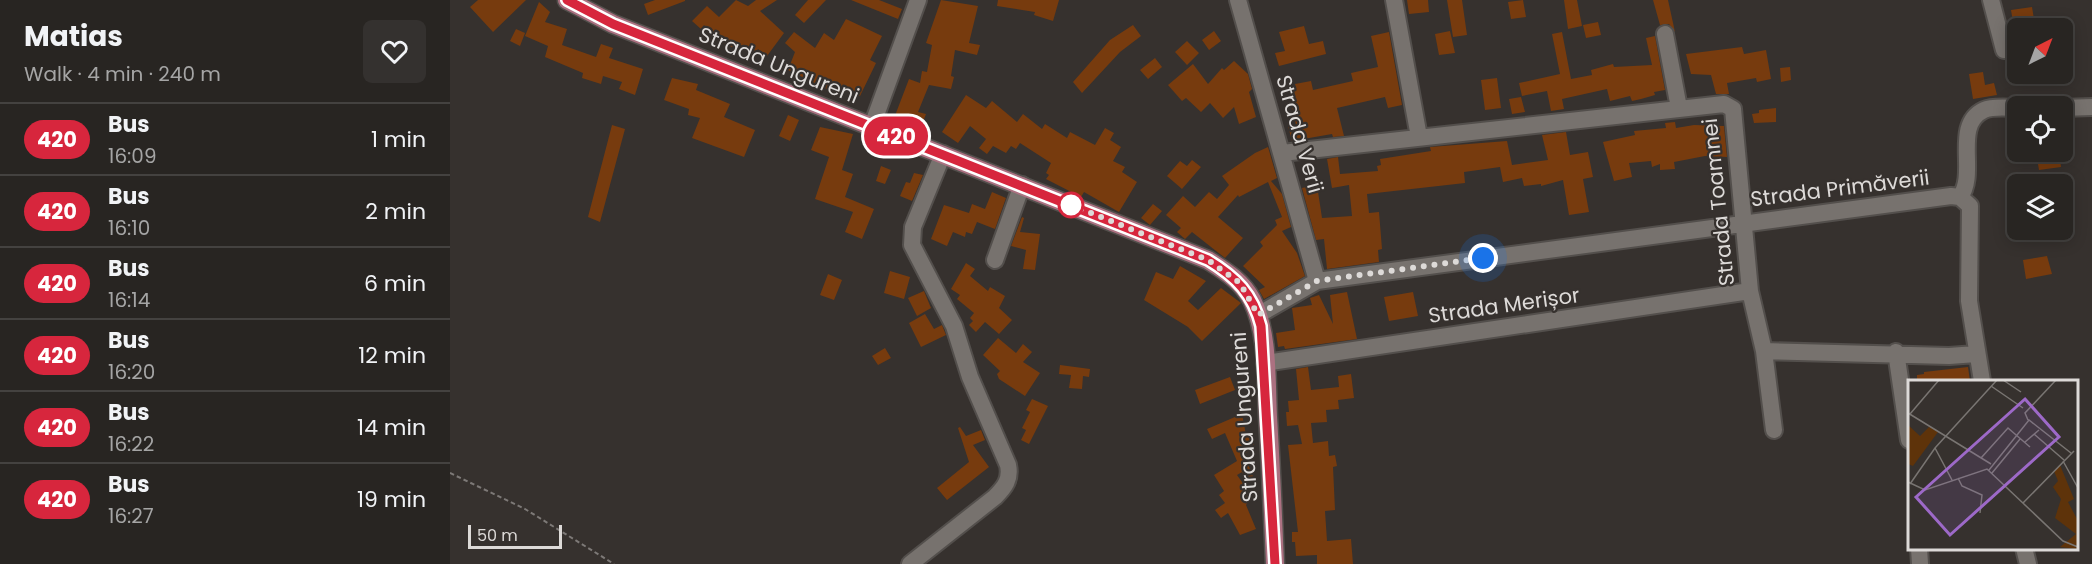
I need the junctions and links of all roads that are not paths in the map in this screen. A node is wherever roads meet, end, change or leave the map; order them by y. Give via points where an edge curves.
1 (567, 0) edge
2 (918, 0) edge
3 (1238, 0) edge
4 (1394, 0) edge
5 (1991, 0) edge
6 (1665, 34) dead end
7 (2004, 50) dead end
8 (2092, 107) edge
9 (1680, 108) junction
10 (2007, 108) edge
11 (2073, 108) edge
12 (872, 126) junction
13 (1419, 137) junction
14 (1282, 153) junction
15 (943, 154) junction
16 (1022, 185) junction
17 (1965, 201) junction
18 (1744, 223) junction
19 (995, 260) dead end
20 (1317, 281) junction
21 (1750, 291) junction
22 (1258, 315) junction
23 (1764, 351) junction
24 (1896, 352) junction
25 (1976, 354) junction
26 (1265, 363) junction
27 (1982, 380) edge
28 (1774, 430) dead end
29 (1908, 433) edge
30 (1919, 549) edge
31 (2024, 549) edge
32 (910, 564) edge
33 (1275, 564) edge
34 (1920, 564) edge
35 (2028, 564) edge

1 - 12 main road, Strada Ungureni via 613,24
2 - 12 street
3 - 14 street, Strada Verii
4 - 13 street
5 - 7 street
6 - 9 street
8 - 11 street
9 - 13 street, Strada Toamnei
9 - 18 street, Strada Toamnei via 1724,104 1733,109
10 - 17 street via 1986,109 1974,117 1968,135
12 - 15 main road, Strada Ungureni
13 - 14 street, Strada Toamnei
14 - 20 street, Strada Verii
15 - 16 main road, Strada Ungureni
15 - 32 street via 913,227 912,245 962,345 970,377 1010,474 995,497
16 - 19 street
16 - 22 main road, Strada Ungureni via 1208,260 1240,283
17 - 18 street, Strada Primăverii via 1951,196
17 - 25 street via 1969,301
18 - 20 street, Strada Primăverii
18 - 21 street, Strada Toamnei
20 - 22 street, Strada Primăverii
21 - 23 street, Strada Toamnei
21 - 26 street, Strada Merișor
22 - 26 main road, Strada Ungureni
23 - 24 street
23 - 28 street, Strada Toamnei
24 - 25 street
24 - 29 street
25 - 27 street
26 - 33 main road, Strada Ungureni
30 - 34 street
31 - 35 street

